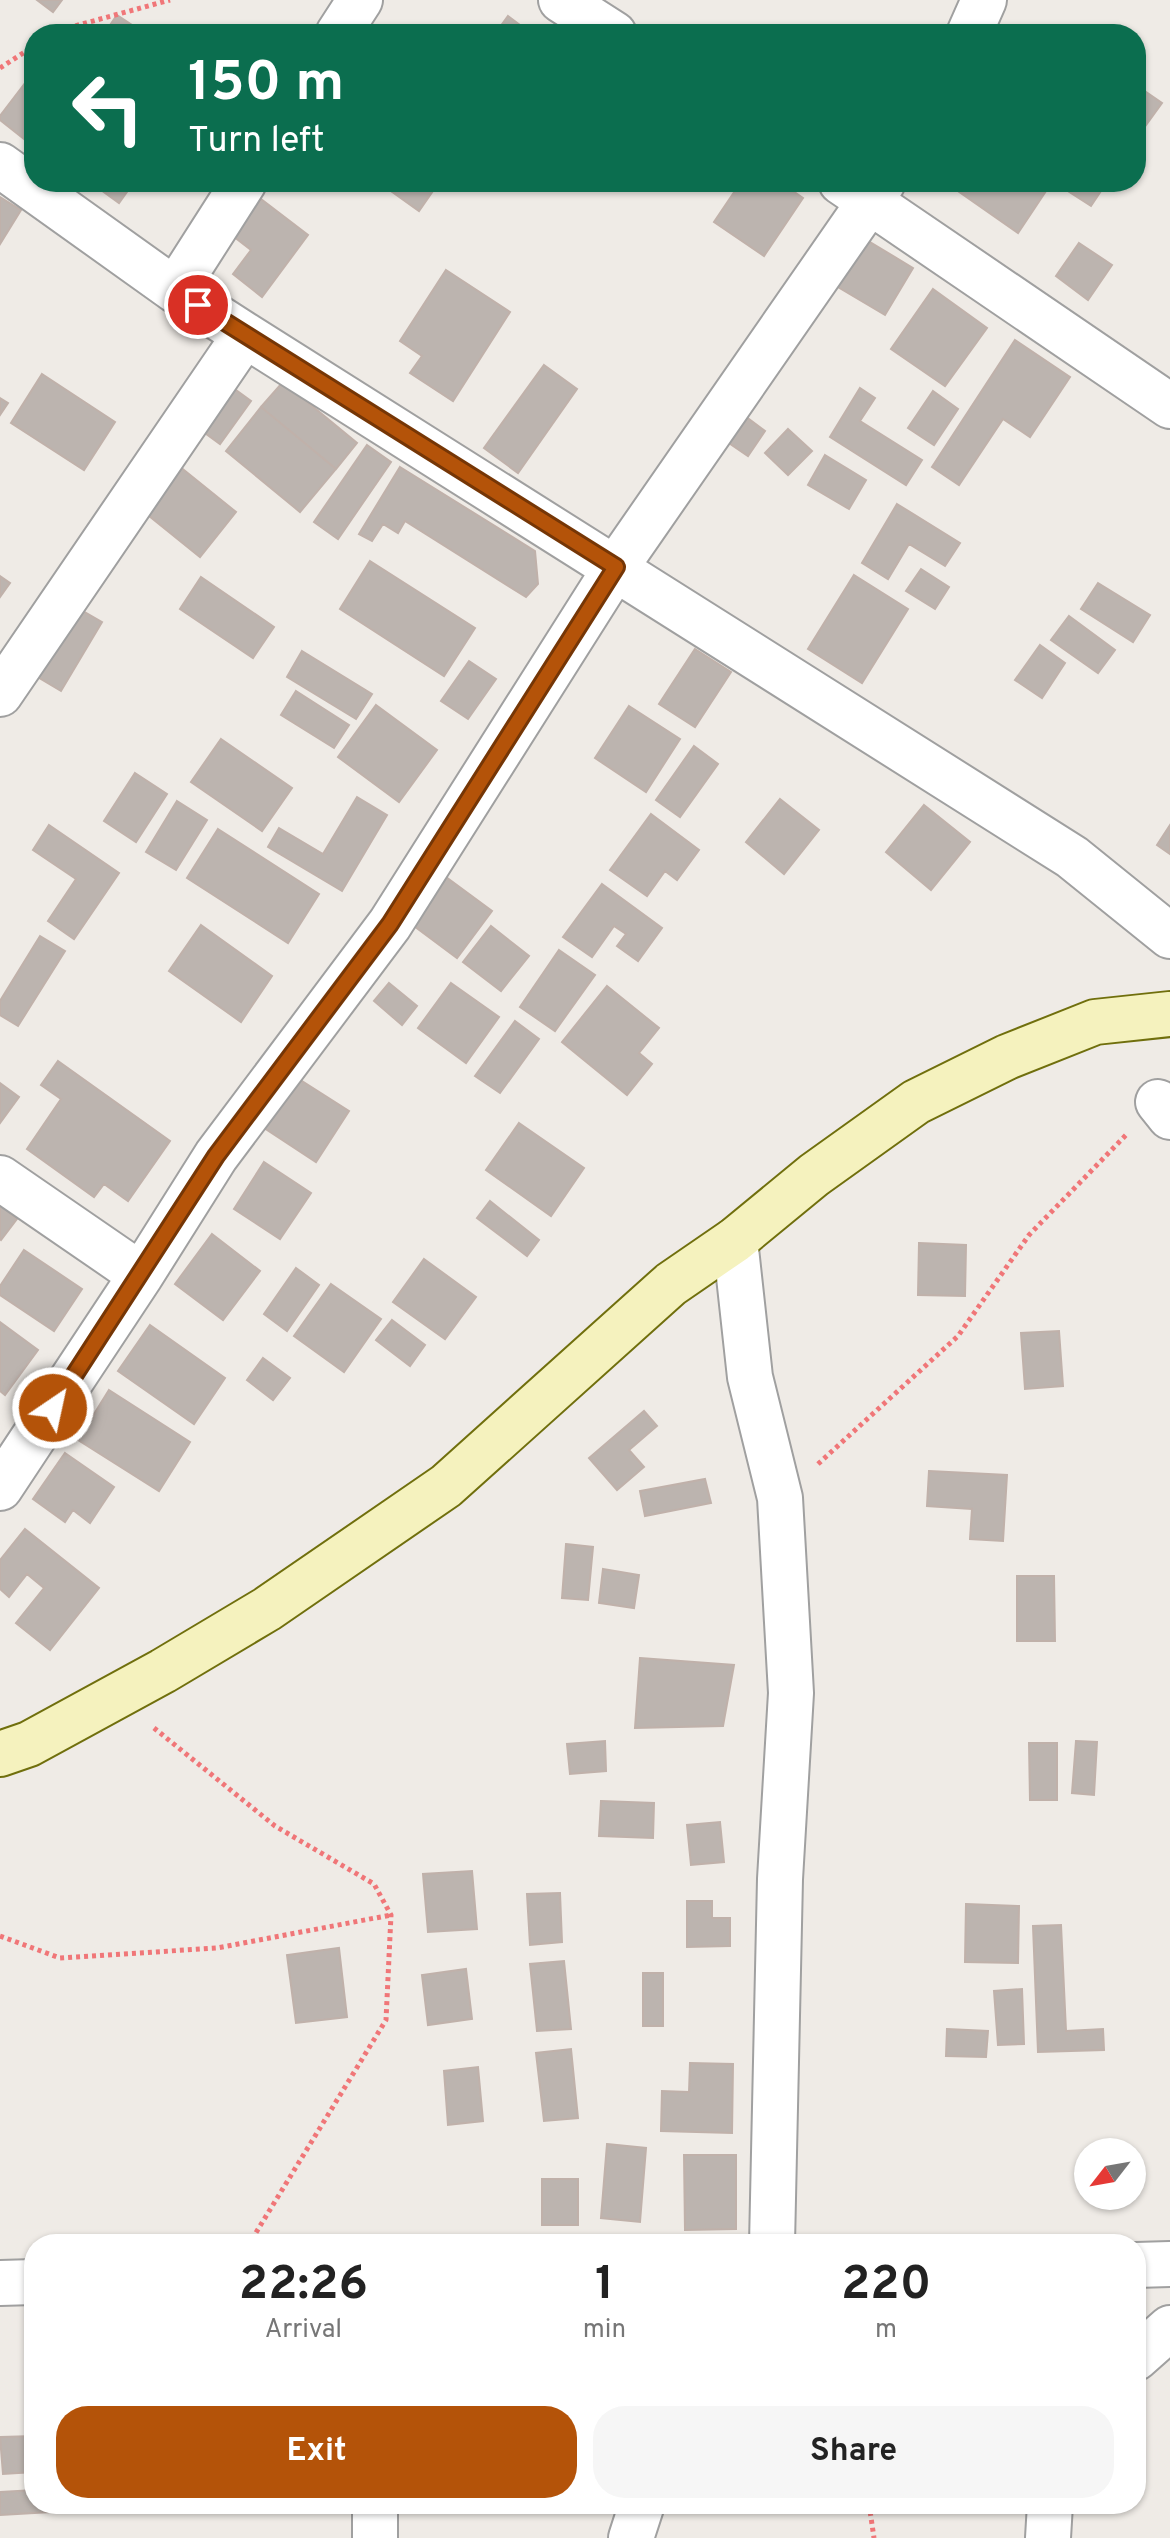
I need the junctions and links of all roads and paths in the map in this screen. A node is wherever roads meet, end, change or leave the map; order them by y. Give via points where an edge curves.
1 (170, 0) edge
2 (360, 0) edge
3 (561, 0) edge
4 (984, 0) edge
5 (82, 24) edge
6 (344, 24) edge
7 (598, 24) edge
8 (973, 24) edge
9 (24, 52) edge
10 (0, 68) edge
11 (0, 165) edge
12 (24, 182) edge
13 (38, 192) edge
14 (238, 192) edge
15 (863, 192) edge
16 (869, 192) edge
17 (175, 290) junction
18 (245, 335) junction
19 (1170, 406) edge
20 (616, 567) junction
21 (0, 694) edge
22 (1170, 936) edge
23 (1170, 1014) edge
24 (1164, 1109) edge
25 (0, 1178) edge
26 (735, 1240) junction
27 (141, 1275) junction
28 (0, 1488) edge
29 (780, 1498) junction
30 (118, 1695) junction
31 (0, 1754) edge
32 (391, 1915) junction
33 (0, 1936) edge
34 (255, 2234) edge
35 (772, 2234) edge
36 (1170, 2264) edge
37 (1146, 2265) edge
38 (24, 2282) edge
39 (0, 2283) edge
40 (1170, 2328) edge
41 (1146, 2349) edge
42 (375, 2514) edge
43 (639, 2514) edge
44 (870, 2514) edge
45 (1049, 2514) edge
46 (375, 2538) edge
47 (631, 2538) edge
48 (874, 2538) edge
49 (1048, 2538) edge

1 - 5 path
2 - 6 street
3 - 7 street
4 - 8 street
9 - 10 path
11 - 12 street
13 - 17 street
14 - 17 street
15 - 20 street
16 - 19 street
17 - 18 street
18 - 20 street
18 - 21 street
20 - 22 street via 1072,857
20 - 27 street via 390,924 216,1156
23 - 26 main road via 1095,1022 916,1102
24 - 29 path via 1029,1235 958,1336
25 - 27 street
26 - 29 street via 750,1377
26 - 30 main road via 671,1284 446,1486 267,1609
27 - 28 street
29 - 35 street via 791,1693 780,1879
30 - 31 main road via 29,1744
30 - 32 path via 275,1826 374,1884
32 - 33 path via 217,1948 60,1958
32 - 34 path via 386,2020
36 - 37 street
38 - 39 street
40 - 41 street
42 - 46 street
43 - 47 street
44 - 48 path
45 - 49 street

